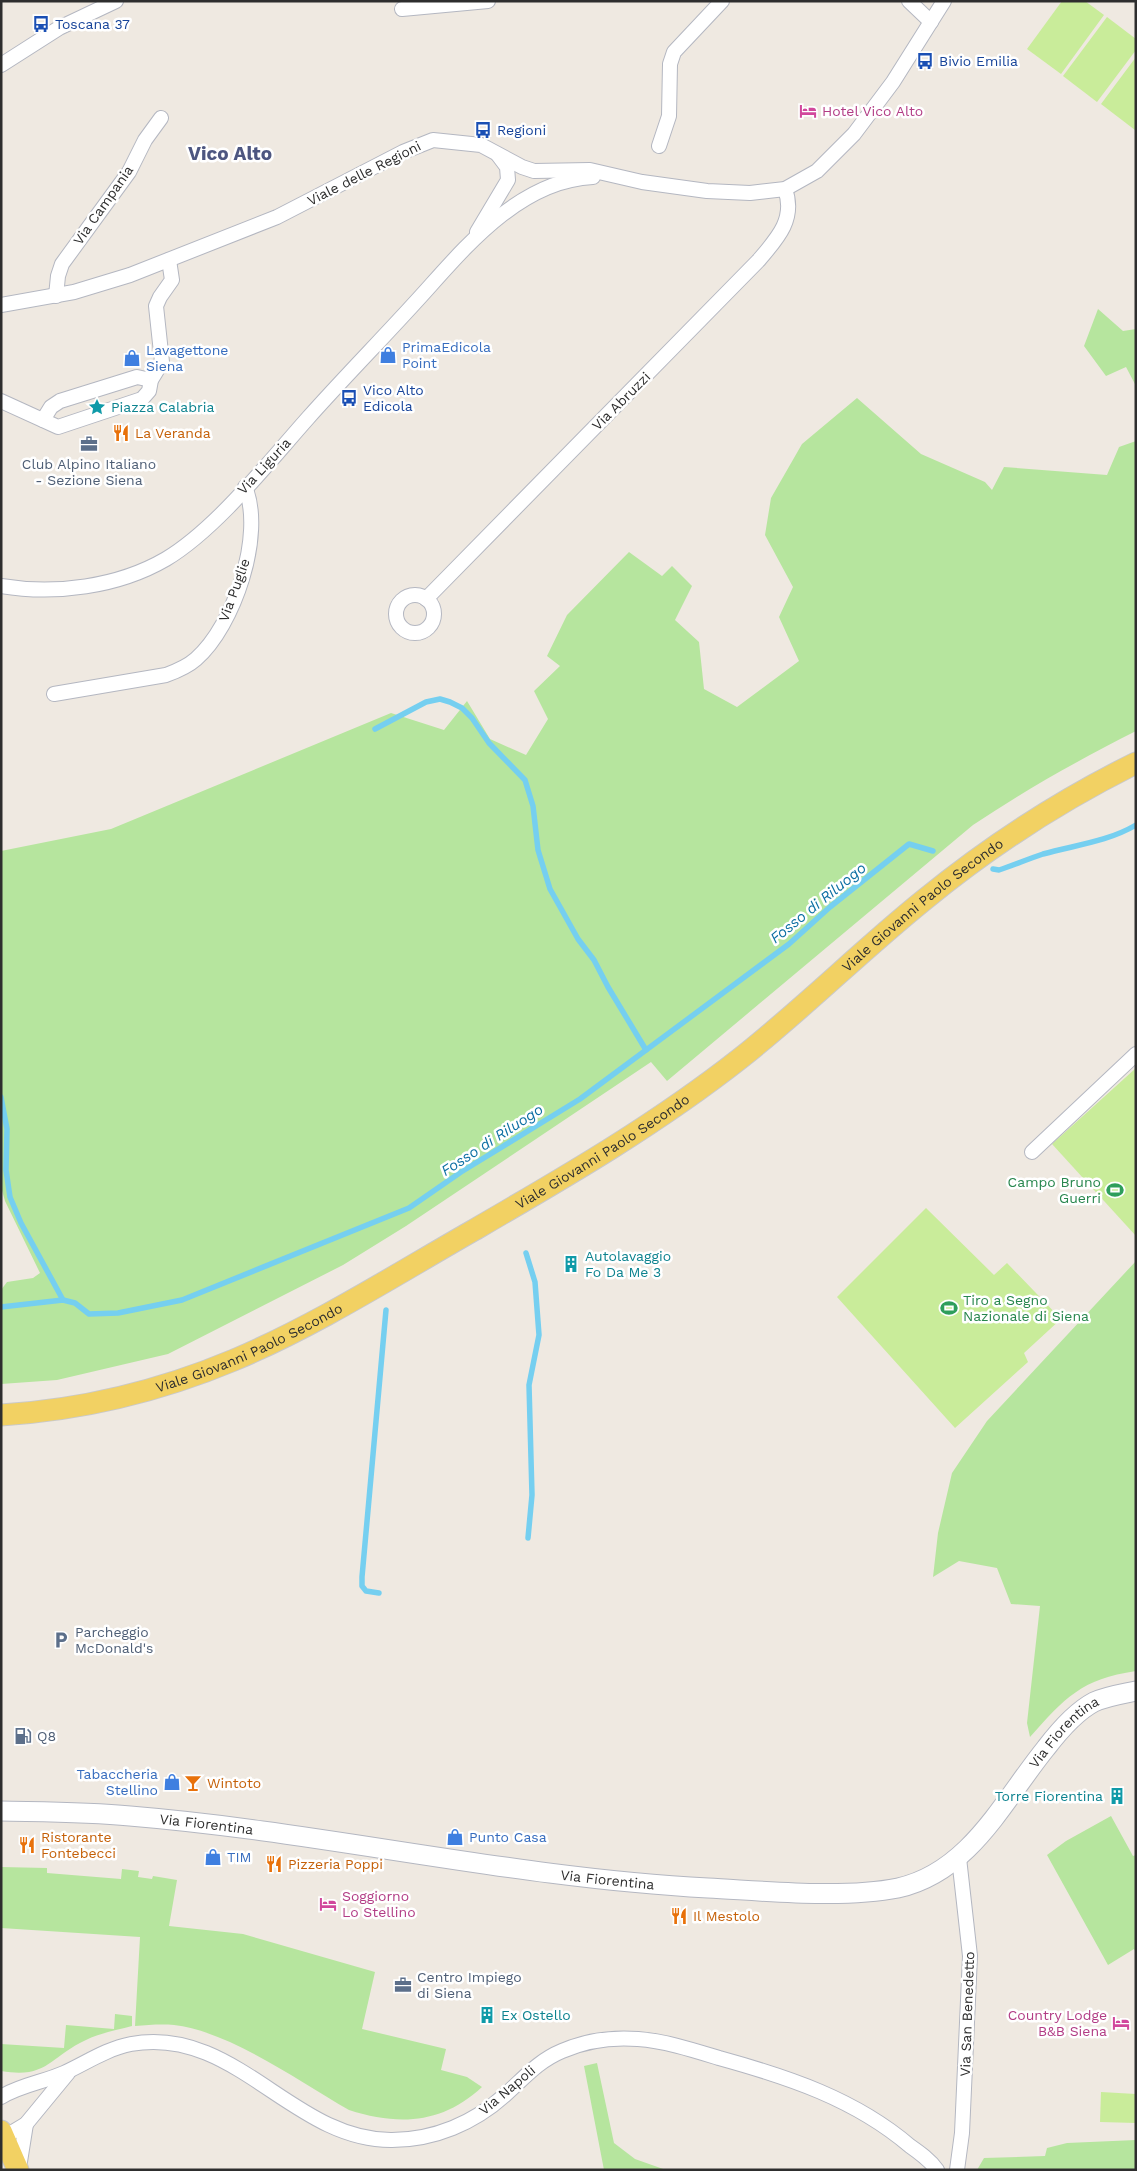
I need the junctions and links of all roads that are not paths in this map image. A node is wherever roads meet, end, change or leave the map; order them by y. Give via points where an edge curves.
1 (116, 1) edge
2 (488, 1) edge
3 (722, 1) edge
4 (909, 1) edge
5 (944, 1) edge
6 (402, 9) dead end
7 (931, 22) junction
8 (1, 65) edge
9 (162, 118) dead end
10 (659, 146) dead end
11 (496, 153) junction
12 (616, 177) junction
13 (785, 189) junction
14 (471, 241) junction
15 (168, 260) junction
16 (56, 296) junction
17 (1, 305) edge
18 (151, 380) junction
19 (1, 402) edge
20 (43, 420) junction
21 (246, 487) junction
22 (1, 586) edge
23 (426, 599) dead end
24 (54, 694) dead end
25 (1136, 762) edge
26 (1136, 1054) edge
27 (1032, 1152) dead end
28 (1, 1415) edge
29 (1136, 1691) edge
30 (1, 1811) edge
31 (959, 1858) junction
32 (72, 2069) junction
33 (1, 2097) edge
34 (26, 2124) junction
35 (2, 2135) edge
36 (19, 2170) edge
37 (938, 2170) edge
38 (957, 2170) edge

1 - 8 street via 59,28
2 - 6 street
3 - 10 street via 674,52 670,64 669,116
4 - 7 street
5 - 7 street, Viale delle Regioni
7 - 13 street, Viale delle Regioni via 893,82 850,139 817,171
9 - 16 street, Via Campania via 145,140 129,172 66,258 58,276
11 - 12 street, Viale delle Regioni via 530,170 585,169
11 - 14 street, Via Liguria via 507,167 508,180
11 - 15 street, Viale delle Regioni via 477,144 429,140 277,218
12 - 13 street, Viale delle Regioni via 707,191 756,193
12 - 14 street, Via Liguria via 578,178 547,187
13 - 23 street, Via Abruzzi via 790,205 786,221 758,261
14 - 21 street, Via Liguria
15 - 16 street, Viale delle Regioni
15 - 18 street via 172,280 156,306 162,362
16 - 17 street, Viale delle Regioni
18 - 20 street via 137,377 60,402 51,407
18 - 20 street via 149,391 138,401 62,427
19 - 20 street
21 - 22 street, Via Liguria via 187,544 131,575 60,589
21 - 24 street, Via Puglie via 253,525 244,569 224,621 198,658 166,675
25 - 28 main road, Viale Giovanni Paolo Secondo via 1045,811 977,858 747,1053 675,1108 584,1166 460,1238 302,1328 209,1370 171,1384 112,1399
26 - 27 street
29 - 31 main road, Via Fiorentina via 1095,1702 1064,1726
30 - 31 main road, Via Fiorentina via 155,1818 591,1879 697,1887 826,1892 887,1890 928,1878
31 - 38 street, Via San Benedetto via 970,1956 962,2134
32 - 33 street, Via Napoli
32 - 34 street, Via Napoli
32 - 37 street, Via Napoli via 109,2051 134,2044 157,2043 201,2050 226,2060 337,2130 369,2138 402,2140 447,2131 476,2117 535,2066 566,2050 605,2040 639,2038 742,2064 838,2098 876,2119
34 - 35 street, Via Napoli
34 - 36 street, Via Napoli
35 - 36 main road

